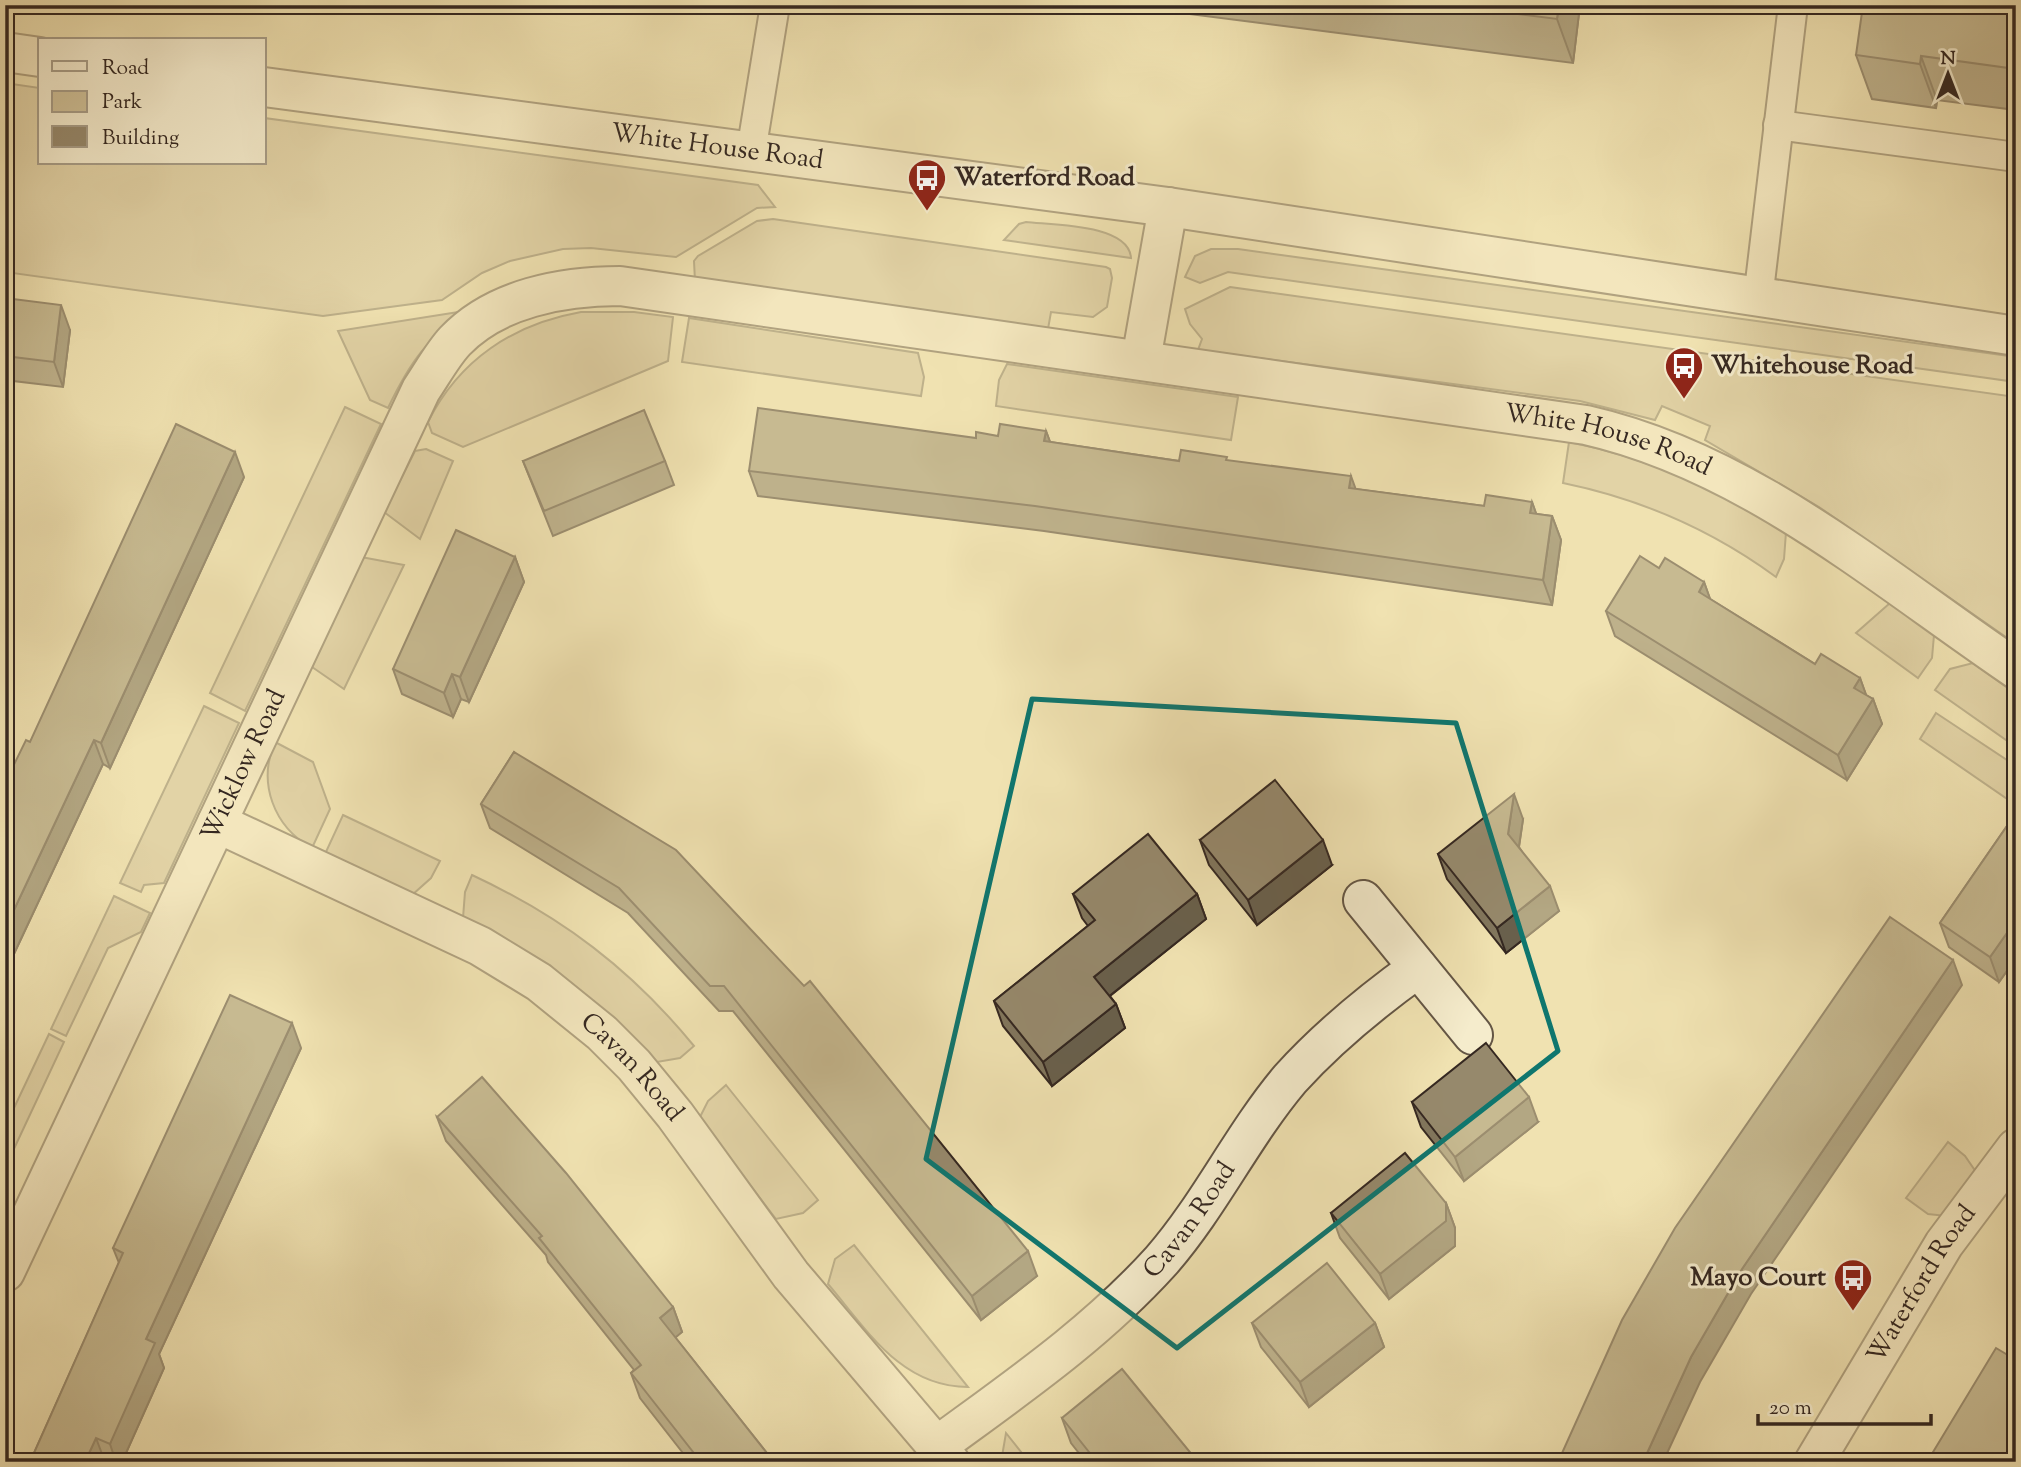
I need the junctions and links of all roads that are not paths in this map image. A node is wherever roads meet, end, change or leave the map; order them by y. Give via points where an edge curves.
1 (775, 5) edge
2 (1793, 5) edge
3 (5, 52) edge
4 (38, 57) edge
5 (266, 87) edge
6 (1778, 125) junction
7 (751, 152) junction
8 (2016, 157) edge
9 (1168, 207) junction
10 (1758, 299) junction
11 (526, 300) joint
12 (2016, 336) edge
13 (1141, 360) junction
14 (2016, 669) edge
15 (218, 823) junction
16 (1363, 900) dead end
17 (1418, 968) junction
18 (1473, 1035) dead end
19 (2016, 1148) edge
20 (5, 1272) edge
21 (943, 1454) edge
22 (1814, 1462) edge

1 - 7 lane
2 - 6 lane
3 - 4 street
5 - 7 street, White House Road
6 - 8 lane
6 - 10 lane
7 - 9 street, White House Road
9 - 10 street, White House Road
9 - 13 street
10 - 12 street, White House Road
11 - 13 street, White House Road via 554,290 620,286
11 - 15 street, Wicklow Road via 476,323 455,341 421,390
13 - 14 street, White House Road via 1586,425 1667,448 1797,517
15 - 20 street, Wicklow Road
15 - 21 street, Cavan Road via 480,946 570,1005 634,1065 791,1275
16 - 17 street
17 - 18 street
17 - 21 street, Cavan Road via 1332,1037 1290,1080 1163,1258 1112,1312
19 - 22 street, Waterford Road via 1944,1244

